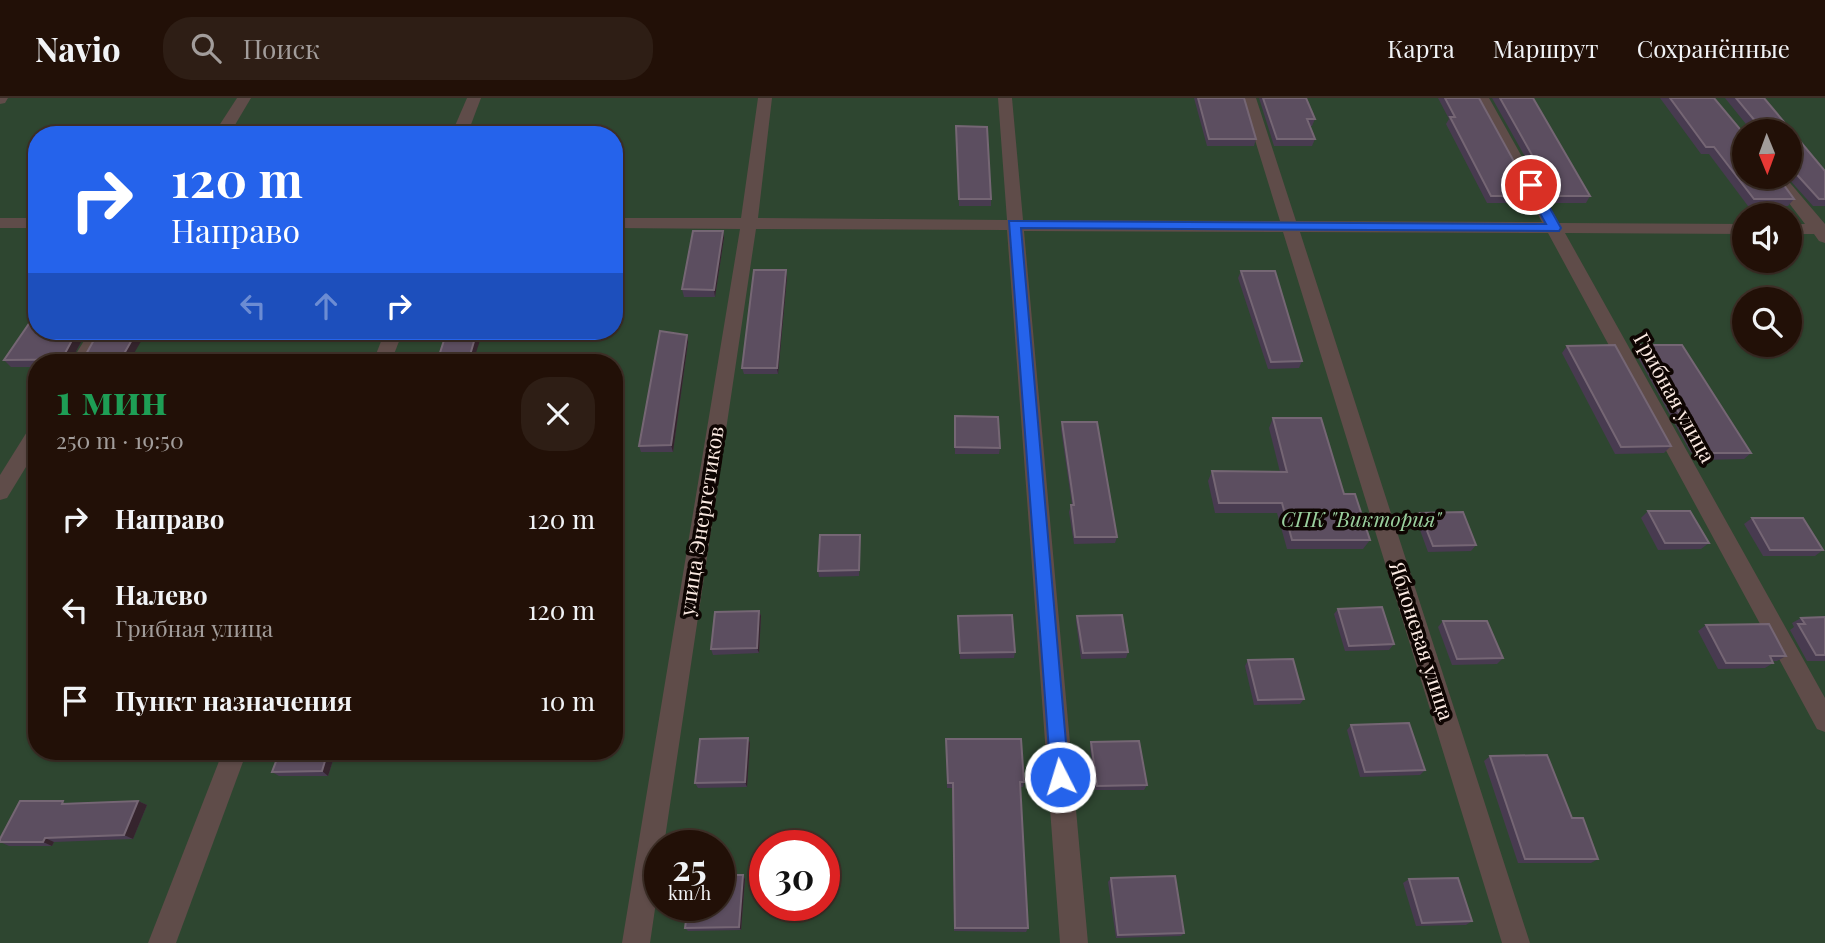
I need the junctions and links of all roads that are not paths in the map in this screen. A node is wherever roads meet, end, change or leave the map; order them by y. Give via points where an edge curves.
1 (244, 98) edge
2 (474, 98) edge
3 (765, 98) edge
4 (1005, 98) edge
5 (1249, 98) edge
6 (1482, 98) edge
7 (227, 126) edge
8 (462, 126) edge
9 (1787, 189) edge
10 (0, 223) edge
11 (28, 223) edge
12 (623, 223) edge
13 (749, 223) junction
14 (1014, 224) junction
15 (1289, 225) junction
16 (1555, 228) junction
17 (1732, 229) edge
18 (1802, 230) edge
19 (1823, 232) edge
20 (28, 447) edge
21 (0, 492) edge
22 (1825, 721) edge
23 (232, 760) edge
24 (162, 943) edge
25 (636, 943) edge
26 (1074, 943) edge
27 (1516, 943) edge

1 - 7 street
2 - 8 street
3 - 13 street, улица Энергетиков
4 - 14 street
5 - 15 street, Яблоневая улица
6 - 16 street, Грибная улица
9 - 19 street
10 - 11 street
12 - 13 street
13 - 14 street
13 - 25 street, улица Энергетиков
14 - 15 street
14 - 26 street
15 - 16 street
15 - 27 street, Яблоневая улица
16 - 17 street
16 - 22 street, Грибная улица
18 - 19 street
20 - 21 street
23 - 24 street

